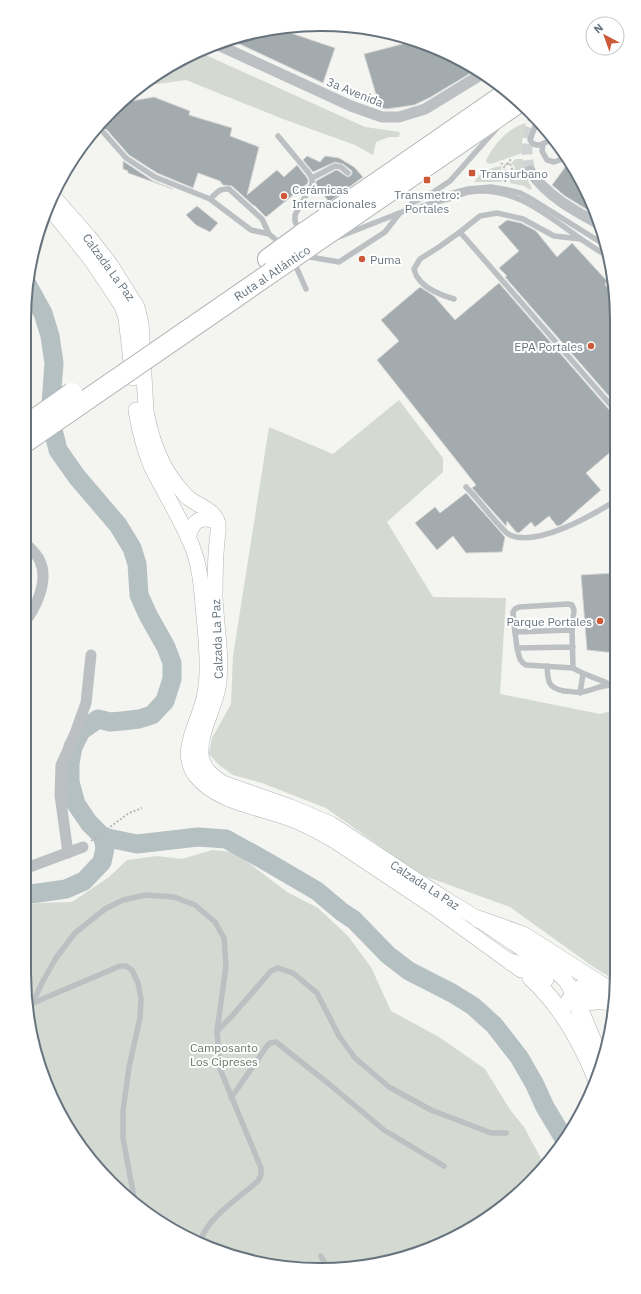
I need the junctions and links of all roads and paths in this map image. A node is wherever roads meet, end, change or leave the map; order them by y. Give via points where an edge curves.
1 (223, 47) edge
2 (477, 77) edge
3 (503, 96) edge
4 (514, 106) edge
5 (515, 107) edge
6 (535, 127) edge
7 (104, 133) dead end
8 (278, 136) dead end
9 (547, 141) edge
10 (543, 144) junction
11 (511, 159) dead end
12 (561, 159) edge
13 (501, 163) dead end
14 (508, 164) junction
15 (505, 166) junction
16 (530, 171) tunnel mouth
17 (508, 172) junction
18 (348, 173) dead end
19 (312, 178) junction
20 (504, 185) dead end
21 (440, 188) junction
22 (210, 200) junction
23 (57, 201) edge
24 (407, 210) junction
25 (52, 211) edge
26 (400, 213) junction
27 (592, 220) edge
28 (460, 232) junction
29 (269, 234) junction
30 (581, 239) junction
31 (599, 242) edge
32 (297, 249) junction
33 (601, 252) edge
34 (269, 267) junction
35 (306, 289) dead end
36 (454, 299) dead end
37 (610, 404) edge
38 (31, 421) edge
39 (31, 438) edge
40 (466, 487) dead end
41 (610, 504) edge
42 (217, 521) junction
43 (188, 538) junction
44 (31, 549) edge
45 (31, 611) edge
46 (572, 630) junction
47 (515, 632) junction
48 (573, 647) junction
49 (517, 648) junction
50 (91, 655) dead end
51 (547, 666) junction
52 (573, 668) junction
53 (583, 674) junction
54 (610, 684) edge
55 (610, 686) edge
56 (580, 693) junction
57 (142, 808) dead end
58 (83, 847) joint
59 (68, 853) junction
60 (31, 866) edge
61 (478, 919) junction
62 (511, 962) junction
63 (530, 978) joint
64 (610, 989) edge
65 (575, 997) junction
66 (609, 1001) edge
67 (33, 1005) edge
68 (32, 1006) edge
69 (217, 1030) junction
70 (598, 1054) edge
71 (593, 1071) edge
72 (231, 1098) junction
73 (506, 1133) dead end
74 (444, 1166) dead end
75 (133, 1194) edge
76 (202, 1237) edge
77 (321, 1256) dead end
78 (324, 1263) edge

1 - 2 street, 3a Avenida via 351,106 382,117 399,117 426,109
3 - 32 highway, Ruta al Atlántico
4 - 32 highway, Ruta al Atlántico
5 - 21 lane via 450,181
6 - 10 lane via 530,140 534,145
7 - 22 lane via 126,158 155,177
8 - 19 lane
9 - 10 lane
10 - 12 lane via 542,151 547,160 554,162
11 - 14 path
13 - 15 path
14 - 15 path
14 - 17 path via 512,170
15 - 17 path via 504,170
16 - 27 street via 545,189
17 - 20 path
18 - 19 lane via 335,166
19 - 32 lane via 312,184 295,215
21 - 24 lane via 412,203
21 - 31 lane via 439,192 446,195 468,189 491,187 520,193
22 - 29 lane via 251,230
22 - 29 lane via 218,191 229,189 262,219
23 - 42 main road, Calzada La Paz via 110,264 137,306 141,323 146,411 157,449 179,489 212,513
24 - 26 lane
24 - 30 lane via 469,192 492,191 531,205
25 - 43 main road, Calzada La Paz via 92,261 122,306 127,326 140,434 152,468
26 - 32 lane
26 - 32 lane via 385,232 339,262
28 - 30 lane via 480,216 497,213 523,219 554,236
28 - 36 lane via 420,259 414,269 418,279 432,290
28 - 37 lane
29 - 32 lane
30 - 33 lane
32 - 34 highway, Ruta al Atlántico
32 - 35 lane
34 - 38 highway, Ruta al Atlántico, bridge
34 - 39 highway, Ruta al Atlántico, bridge
40 - 41 lane via 509,534 523,537 550,534 595,514
42 - 43 main road via 197,521
42 - 61 main road, Calzada La Paz via 215,597 219,678 202,743 201,756 205,767 223,783 331,824
43 - 62 main road, Calzada La Paz via 198,569 206,636 205,694 188,744 190,765 196,777 222,796 291,819 322,833
44 - 45 street via 41,562 43,578 40,595
46 - 47 lane
46 - 47 lane via 574,610 572,605 568,604 515,609
46 - 48 lane
47 - 49 lane
48 - 49 lane
48 - 52 lane
49 - 51 lane via 522,663
50 - 59 street via 86,703 61,765 60,795
51 - 52 lane
51 - 56 lane via 550,686 556,690
52 - 53 lane
53 - 54 lane
53 - 56 lane
55 - 56 lane
57 - 58 path via 130,813
58 - 59 street
59 - 60 street
61 - 64 main road via 523,935
61 - 65 main road, Calzada La Paz via 558,973
62 - 63 main road, Calzada La Paz
62 - 65 main road via 533,969 558,989 569,1002 572,1003
63 - 71 main road, Calzada La Paz via 547,994 566,1020
64 - 65 main road via 587,987
65 - 66 main road
65 - 70 main road, Calzada La Paz
67 - 69 lane via 56,958 75,933 105,909 123,900 146,894 174,897 195,905 214,922 224,938 226,966
68 - 75 lane via 120,966 132,970 141,998 140,1018 125,1091 123,1138
69 - 72 lane via 220,1069
69 - 73 lane via 271,971 284,969 317,993 339,1036 355,1058 389,1087 431,1110 491,1133
72 - 74 lane via 267,1046 276,1042 384,1130
72 - 76 lane via 262,1168 261,1175 244,1194 224,1209 209,1225
77 - 78 lane

